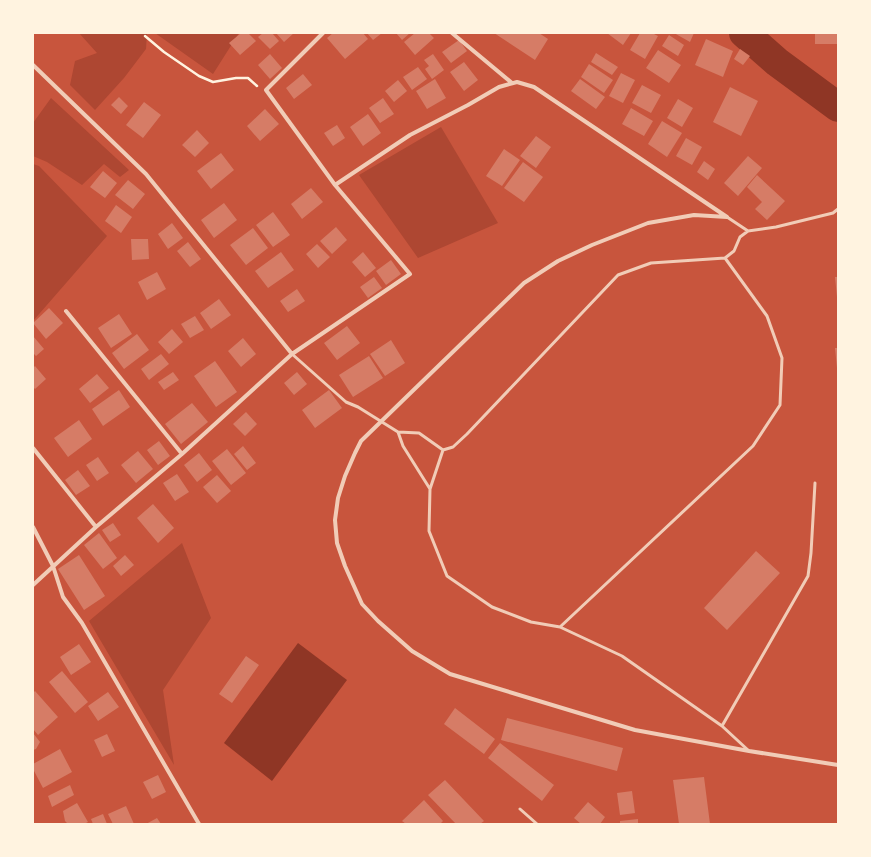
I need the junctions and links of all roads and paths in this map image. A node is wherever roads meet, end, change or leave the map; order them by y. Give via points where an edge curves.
1 (323, 33) edge
2 (452, 33) edge
3 (145, 36) dead end
4 (33, 66) edge
5 (512, 83) junction
6 (266, 90) junction
7 (335, 185) junction
8 (838, 210) edge
9 (726, 217) junction
10 (748, 231) junction
11 (725, 258) junction
12 (66, 311) dead end
13 (292, 354) junction
14 (381, 421) junction
15 (398, 432) junction
16 (33, 448) edge
17 (443, 450) junction
18 (182, 454) junction
19 (815, 483) dead end
20 (430, 489) junction
21 (33, 527) edge
22 (96, 527) junction
23 (53, 566) junction
24 (33, 585) edge
25 (560, 627) junction
26 (722, 726) junction
27 (749, 751) junction
28 (838, 765) edge
29 (520, 809) dead end
30 (199, 824) edge
31 (537, 824) edge

1 - 6 street
2 - 5 street
3 - 6 path via 199,76 213,82 248,78 259,88
4 - 13 street via 146,174
5 - 7 street via 499,87 410,135
5 - 9 street via 534,87
6 - 7 street
7 - 13 street via 410,274
8 - 10 lane via 776,227
9 - 10 lane
9 - 14 street via 694,215 648,223 558,261 524,283
10 - 11 lane via 740,238 734,251
11 - 17 lane via 652,263 618,275 467,434 453,447
11 - 25 lane via 767,316 782,358 780,405 752,446
12 - 18 street
13 - 14 lane via 346,402
13 - 18 street
14 - 15 lane
14 - 27 street via 361,441 355,453 338,498 335,520 337,543 362,604 396,638 450,674 635,730
15 - 17 lane via 419,433
15 - 20 lane via 402,446
16 - 22 street
17 - 20 lane
18 - 22 street
19 - 26 lane via 808,576
20 - 25 lane via 429,531 447,576 492,607 531,622
21 - 23 street
22 - 23 street
23 - 24 street
23 - 30 street via 63,597 82,624
25 - 26 lane via 622,656
26 - 27 lane
27 - 28 street
29 - 31 lane

